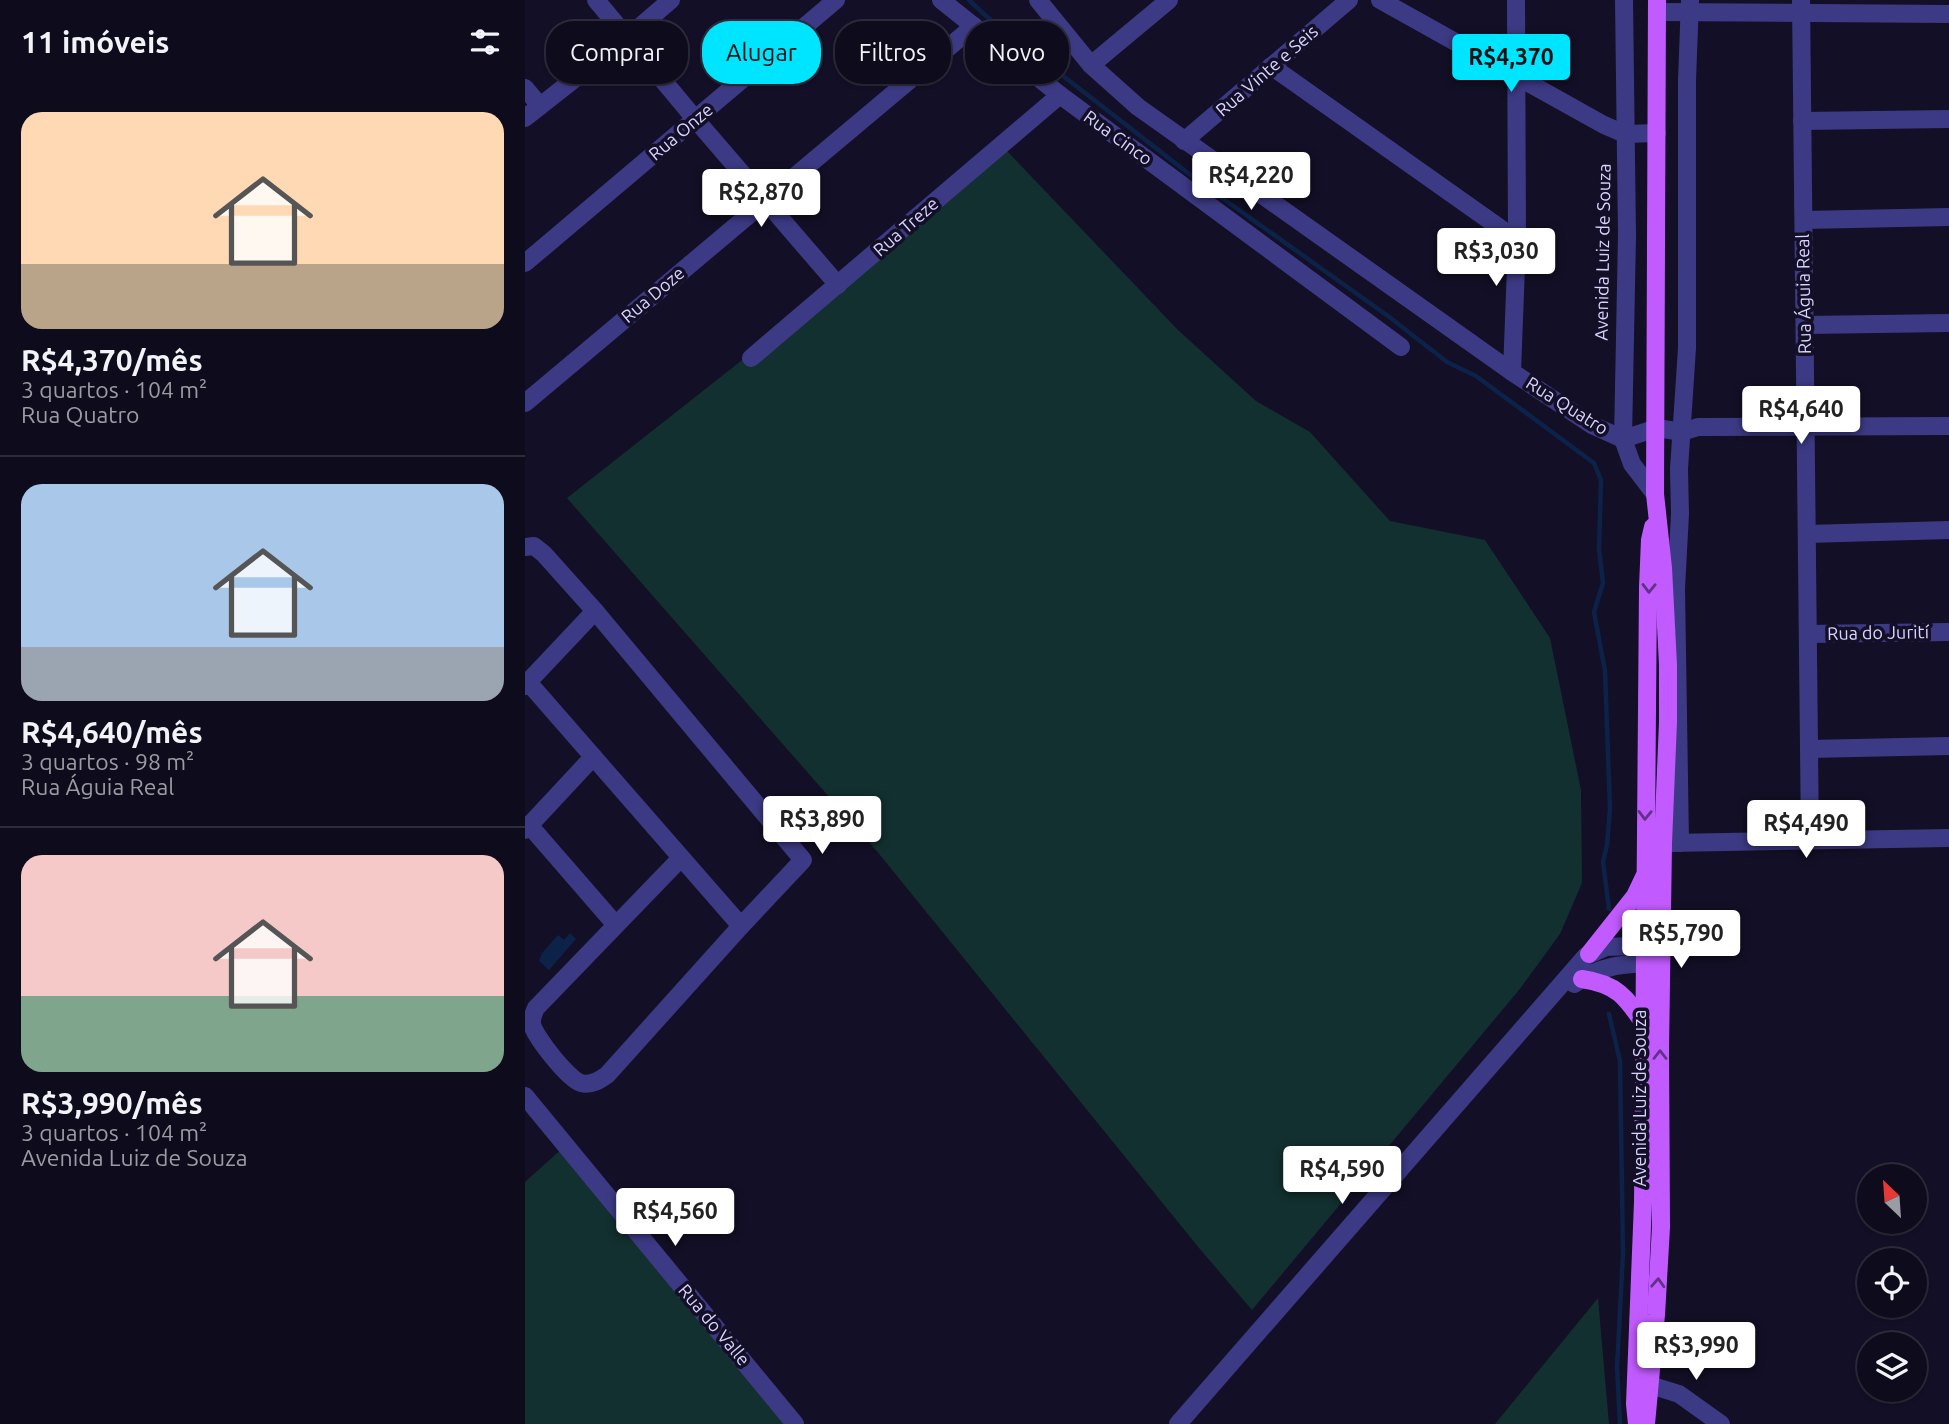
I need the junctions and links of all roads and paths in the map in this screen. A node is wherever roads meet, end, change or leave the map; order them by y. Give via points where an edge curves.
1 (596, 0) edge
2 (671, 0) edge
3 (836, 0) edge
4 (941, 0) edge
5 (1038, 0) edge
6 (1169, 0) edge
7 (1349, 0) edge
8 (1380, 0) edge
9 (1516, 0) edge
10 (1623, 0) edge
11 (1657, 6) edge
12 (1690, 6) edge
13 (1801, 6) edge
14 (1949, 13) edge
15 (614, 21) edge
16 (647, 21) edge
17 (968, 21) edge
18 (965, 33) edge
19 (1091, 65) junction
20 (1271, 66) junction
21 (1518, 76) junction
22 (568, 84) edge
23 (667, 84) edge
24 (1046, 84) edge
25 (525, 88) edge
26 (1060, 95) junction
27 (540, 106) junction
28 (525, 118) edge
29 (1949, 119) edge
30 (696, 120) junction
31 (1803, 121) junction
32 (1657, 133) junction
33 (1625, 134) junction
34 (1184, 141) junction
35 (765, 200) junction
36 (1949, 217) edge
37 (1804, 220) junction
38 (1517, 240) junction
39 (525, 263) edge
40 (838, 285) junction
41 (1949, 323) edge
42 (1805, 325) junction
43 (1401, 347) dead end
44 (751, 358) dead end
45 (1512, 372) junction
46 (525, 403) edge
47 (1949, 426) edge
48 (1806, 427) junction
49 (1657, 428) junction
50 (1682, 432) junction
51 (1623, 439) junction
52 (1655, 494) junction
53 (1657, 521) junction
54 (1949, 530) edge
55 (1807, 534) junction
56 (525, 547) edge
57 (595, 611) junction
58 (1949, 632) edge
59 (1808, 634) junction
60 (527, 684) edge
61 (1949, 746) edge
62 (1809, 749) junction
63 (593, 757) junction
64 (527, 828) edge
65 (1949, 838) edge
66 (1810, 841) junction
67 (1671, 843) junction
68 (680, 859) junction
69 (1646, 871) junction
70 (615, 924) junction
71 (741, 926) junction
72 (1589, 954) junction
73 (1654, 954) junction
74 (1582, 979) junction
75 (1535, 1013) junction
76 (1645, 1025) junction
77 (525, 1096) edge
78 (1650, 1385) junction
79 (796, 1424) edge
80 (1178, 1424) edge
81 (1637, 1424) edge
82 (1646, 1424) edge
83 (1721, 1424) edge

1 - 15 street
2 - 16 street
3 - 30 street, Rua Onze
4 - 17 street, Rua Cinco
5 - 19 street
6 - 19 street
7 - 20 street, Rua Vinte e Seis
8 - 21 street
9 - 21 street, Rua Quatro
10 - 33 street, Avenida Luiz de Souza
11 - 12 street
11 - 32 main road, Avenida Luiz de Souza
12 - 13 street
12 - 50 street
13 - 14 street
13 - 31 street, Rua Águia Real
18 - 35 street, Rua Doze
19 - 34 street
20 - 34 street, Rua Vinte e Seis
20 - 38 street
21 - 33 street
21 - 38 street, Rua Quatro
22 - 27 street
23 - 30 street
24 - 26 street, Rua Cinco
25 - 27 street
26 - 40 street, Rua Treze
26 - 43 street, Rua Cinco
27 - 28 street
29 - 31 street
30 - 35 street
30 - 39 street, Rua Onze
31 - 37 street, Rua Águia Real
32 - 33 street
32 - 49 main road, Avenida Luiz de Souza
33 - 51 street, Avenida Luiz de Souza
34 - 45 street
35 - 40 street
35 - 46 street, Rua Doze
36 - 37 street
37 - 42 street, Rua Águia Real
38 - 45 street, Rua Quatro
40 - 44 street, Rua Treze
41 - 42 street
42 - 48 street, Rua Águia Real
45 - 51 street, Rua Quatro via 1592,425
47 - 48 street
48 - 50 street
48 - 55 street, Rua Águia Real
49 - 50 street
49 - 51 street, Rua Quatro
49 - 52 main road, Avenida Luiz de Souza
50 - 67 street
51 - 52 street, Avenida Luiz de Souza via 1632,464
52 - 53 main road, Avenida Luiz de Souza
53 - 67 main road, Avenida Luiz de Souza via 1668,665
53 -> 69 main road, Avenida Luiz de Souza via 1650,540
54 - 55 street
55 - 59 street, Rua Águia Real
56 - 57 street via 534,546 544,554
57 - 60 street
57 - 71 street via 803,860
58 - 59 street, Rua do Jurití
59 - 62 street, Rua Águia Real
60 - 63 street
61 - 62 street
62 - 66 street, Rua Águia Real
63 - 64 street
63 - 68 street
64 - 70 street
65 - 66 street
66 - 67 street
67 - 73 main road, Avenida Luiz de Souza
68 - 70 street
68 - 71 street
69 - 72 main road via 1635,896
69 - 73 main road, Avenida Luiz de Souza
70 - 71 street via 542,1001 532,1018 536,1035 572,1078 582,1083 607,1075
72 - 73 street via 1606,947
72 - 75 street
73 - 74 street
73 - 76 main road, Avenida Luiz de Souza
78 -> 73 main road, Avenida Luiz de Souza via 1661,1227 1660,1049
74 - 75 street
74 - 76 main road via 1621,993
75 - 80 street
76 - 81 main road, Avenida Luiz de Souza
77 - 79 street, Rua do Valle
78 - 82 main road, Avenida Luiz de Souza
78 - 83 street via 1679,1394

